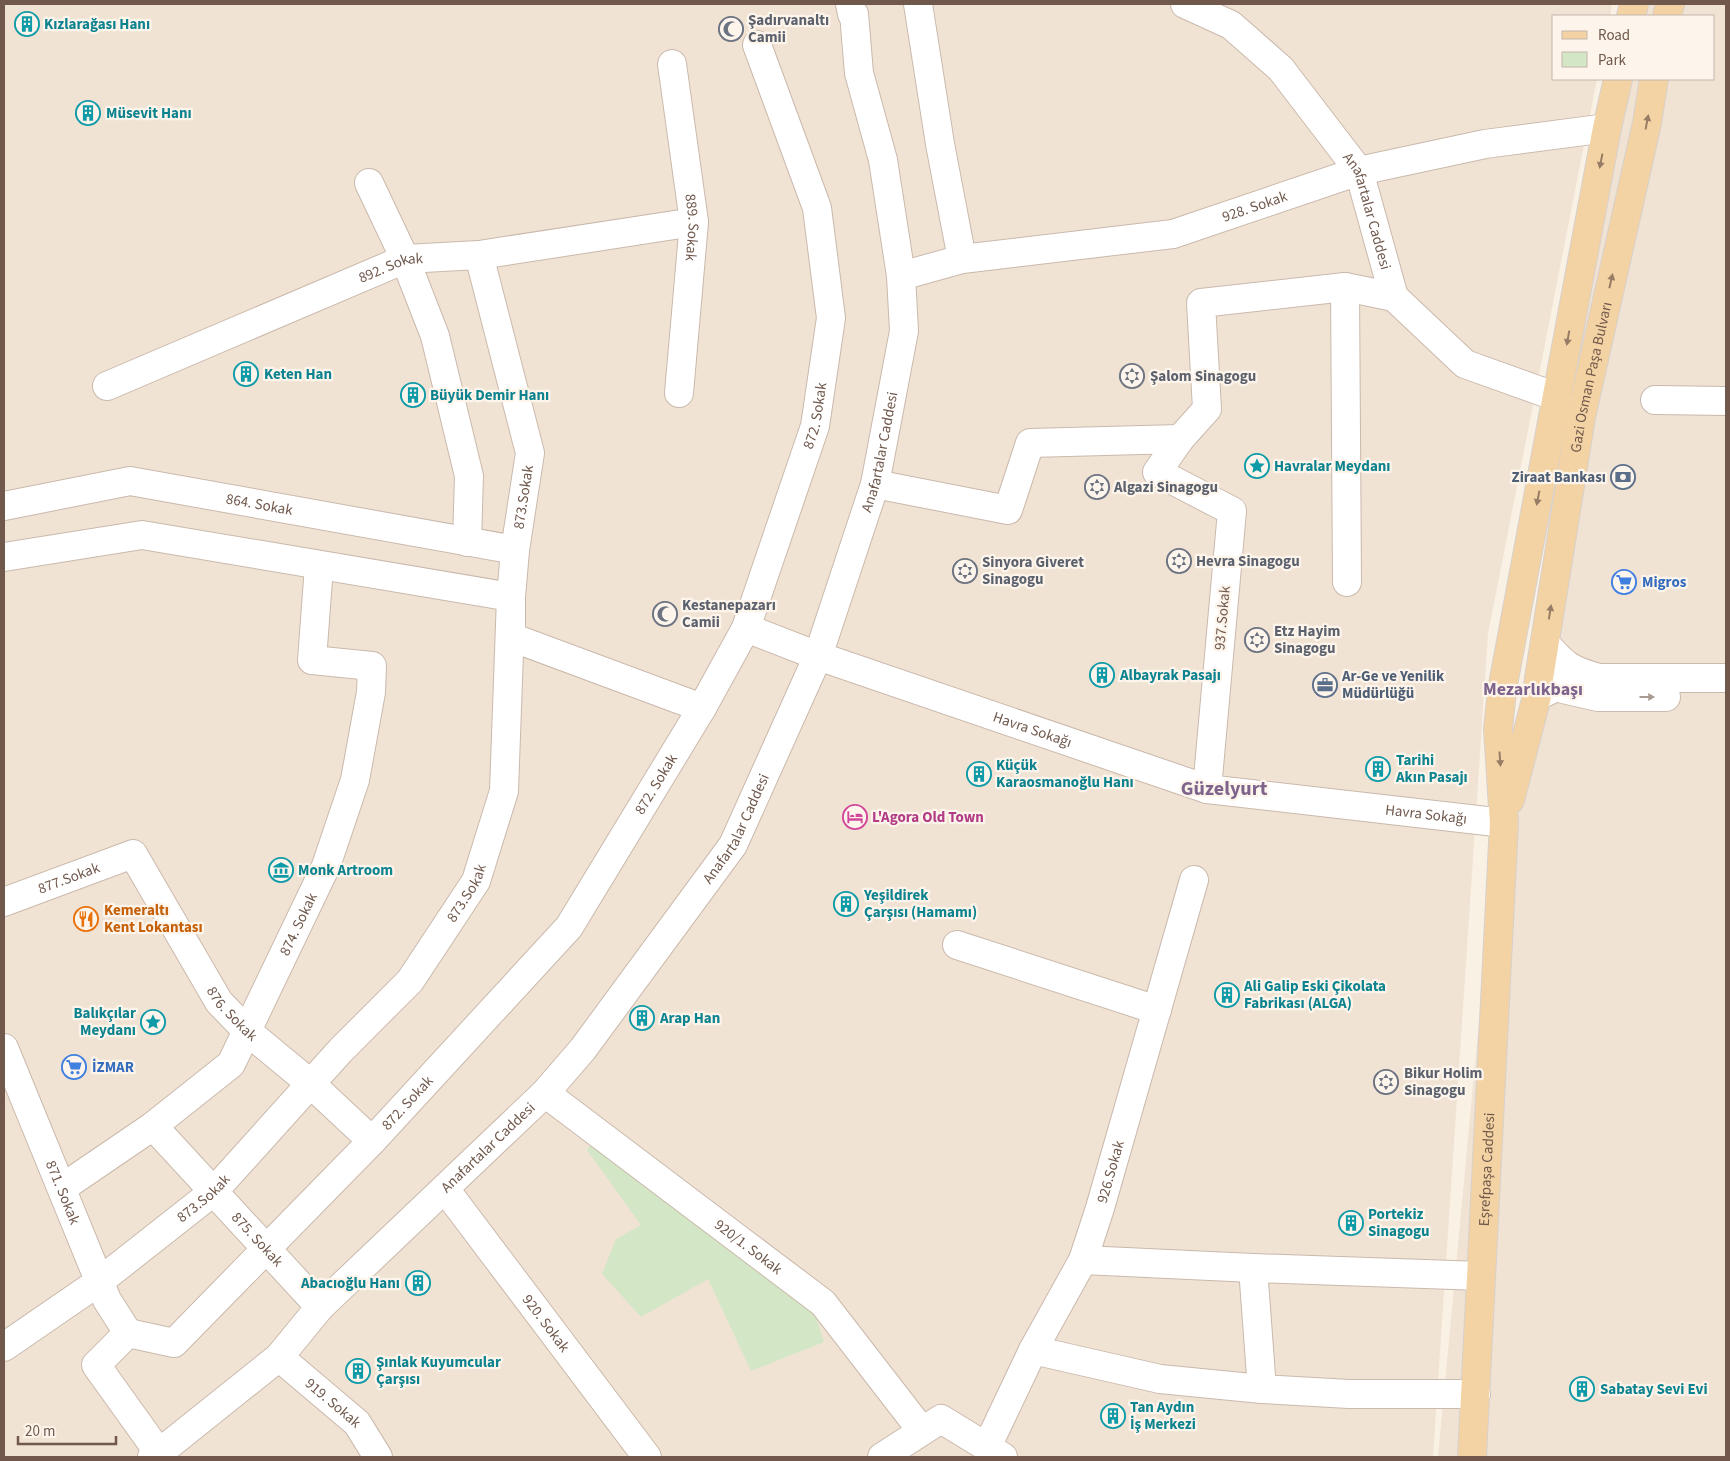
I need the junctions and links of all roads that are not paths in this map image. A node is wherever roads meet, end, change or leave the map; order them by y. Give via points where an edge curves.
1 (850, 4) edge
2 (918, 4) edge
3 (1185, 4) edge
4 (757, 45) dead end
5 (672, 64) dead end
6 (1618, 80) edge
7 (1654, 80) edge
8 (1607, 128) junction
9 (1359, 171) junction
10 (369, 183) dead end
11 (694, 222) junction
12 (479, 255) junction
13 (405, 259) junction
14 (962, 259) junction
15 (901, 276) junction
16 (1345, 287) junction
17 (1394, 297) junction
18 (107, 386) dead end
19 (679, 393) dead end
20 (1557, 397) junction
21 (1655, 400) dead end
22 (1726, 402) edge
23 (1180, 438) junction
24 (875, 484) junction
25 (4, 506) edge
26 (467, 542) junction
27 (515, 550) junction
28 (4, 557) edge
29 (319, 566) junction
30 (1346, 582) dead end
31 (511, 597) junction
32 (746, 628) junction
33 (1512, 641) junction
34 (1545, 643) junction
35 (818, 656) junction
36 (1599, 678) junction
37 (1726, 678) edge
38 (1544, 687) junction
39 (1726, 697) edge
40 (702, 708) junction
41 (1498, 729) junction
42 (1208, 789) junction
43 (1504, 823) junction
44 (133, 854) joint
45 (1194, 880) dead end
46 (4, 902) edge
47 (957, 945) dead end
48 (1157, 1010) junction
49 (246, 1031) junction
50 (4, 1048) edge
51 (311, 1084) junction
52 (545, 1093) junction
53 (152, 1126) junction
54 (372, 1141) junction
55 (62, 1188) junction
56 (445, 1189) junction
57 (213, 1192) junction
58 (266, 1249) junction
59 (1083, 1260) junction
60 (1253, 1268) junction
61 (1481, 1276) junction
62 (100, 1281) junction
63 (320, 1307) junction
64 (128, 1333) junction
65 (4, 1347) edge
66 (1033, 1350) junction
67 (279, 1357) junction
68 (1262, 1389) junction
69 (1476, 1394) junction
70 (922, 1431) junction
71 (994, 1454) edge
72 (156, 1455) edge
73 (1471, 1455) edge
74 (378, 1457) edge
75 (646, 1457) edge
76 (882, 1457) edge

1 - 15 street, Anafartalar Caddesi via 854,14 859,73 883,160
2 - 14 street
3 - 9 street, Anafartalar Caddesi via 1231,26 1281,69
4 - 32 street, 872. Sokak via 816,208 831,318 815,426
5 - 11 street, 889. Sokak
6 - 8 main road, Gazi Osman Paşa Bulvarı
34 -> 7 main road, Gazi Osman Paşa Bulvarı via 1580,417 1647,123
8 - 9 street, 928. Sokak via 1485,144
8 -> 20 main road, Gazi Osman Paşa Bulvarı
9 - 14 street, 928. Sokak via 1173,234
9 - 17 street, Anafartalar Caddesi
10 - 13 street
11 - 12 street, 892. Sokak
11 - 19 street, 889. Sokak
12 - 13 street, 892. Sokak
12 - 27 street, 873.Sokak via 530,453
13 - 18 street, 892. Sokak
13 - 26 street via 435,336 469,476
14 - 15 street, 928. Sokak
15 - 24 street, Anafartalar Caddesi via 904,332
16 - 17 street
16 - 23 street via 1201,303 1207,409
16 - 30 street
17 - 20 street via 1465,364
20 -> 33 main road, Gazi Osman Paşa Bulvarı
21 - 22 street
23 - 24 street via 1030,443 1008,510
23 - 42 street, 937.Sokak via 1157,472 1232,511
24 - 35 street, Anafartalar Caddesi
25 - 26 street, 864. Sokak via 130,481
26 - 27 street, 864. Sokak
27 - 31 street, 873.Sokak
28 - 29 street via 142,535
29 - 31 street
29 - 49 street, 874. Sokak via 312,660 372,666 371,692 355,780 326,866
31 - 40 street via 511,637
31 - 51 street, 873.Sokak via 504,791 476,881 410,981
32 - 35 street, Havra Sokağı
32 - 40 street, 872. Sokak
33 - 38 main road via 1523,667
33 - 41 main road, Eşrefpaşa Caddesi
34 - 36 street via 1576,671
34 - 38 main road, Gazi Osman Paşa Bulvarı
35 - 42 street, Havra Sokağı
35 - 52 street, Anafartalar Caddesi via 733,845 583,1049
36 - 37 street
36 - 38 street
38 -> 39 street via 1598,697
38 - 41 main road via 1515,708
38 - 43 main road, Eşrefpaşa Caddesi
40 - 54 street, 872. Sokak via 568,927
41 -> 43 main road, Eşrefpaşa Caddesi
42 - 43 street, Havra Sokağı
43 - 61 main road, Eşrefpaşa Caddesi
44 - 46 street, 877.Sokak
44 - 49 street, 876. Sokak via 219,1002
45 - 48 street, 926.Sokak
47 - 48 street
48 - 59 street, 926.Sokak
49 - 51 street, 876. Sokak
49 - 53 street, 874. Sokak via 231,1064
50 - 55 street, 871. Sokak
51 - 54 street, 876. Sokak
51 - 57 street, 873.Sokak
52 - 56 street, Anafartalar Caddesi
52 - 70 street, 920/1. Sokak via 823,1303
53 - 55 street, 874. Sokak
53 - 57 street, 875. Sokak
54 - 58 street, 872. Sokak
55 - 62 street, 871. Sokak
56 - 63 street, Anafartalar Caddesi
56 - 75 street, 920. Sokak
57 - 58 street, 875. Sokak
57 - 62 street, 873.Sokak
58 - 63 street, 875. Sokak
58 - 64 street, 872. Sokak via 174,1342
59 - 60 street
59 - 66 street, 926.Sokak
60 - 61 street
60 - 68 street
61 - 69 main road, Eşrefpaşa Caddesi
62 - 64 street, 871. Sokak
62 - 65 street, 873.Sokak
63 - 67 street, Anafartalar Caddesi
64 - 72 street via 96,1365
66 - 68 street via 1160,1379
66 - 71 street, 926.Sokak
67 - 72 street, Anafartalar Caddesi
67 - 74 street, 919. Sokak via 357,1423
68 - 69 street via 1349,1394
69 - 73 main road, Eşrefpaşa Caddesi
70 - 71 street via 941,1419
70 - 76 street

